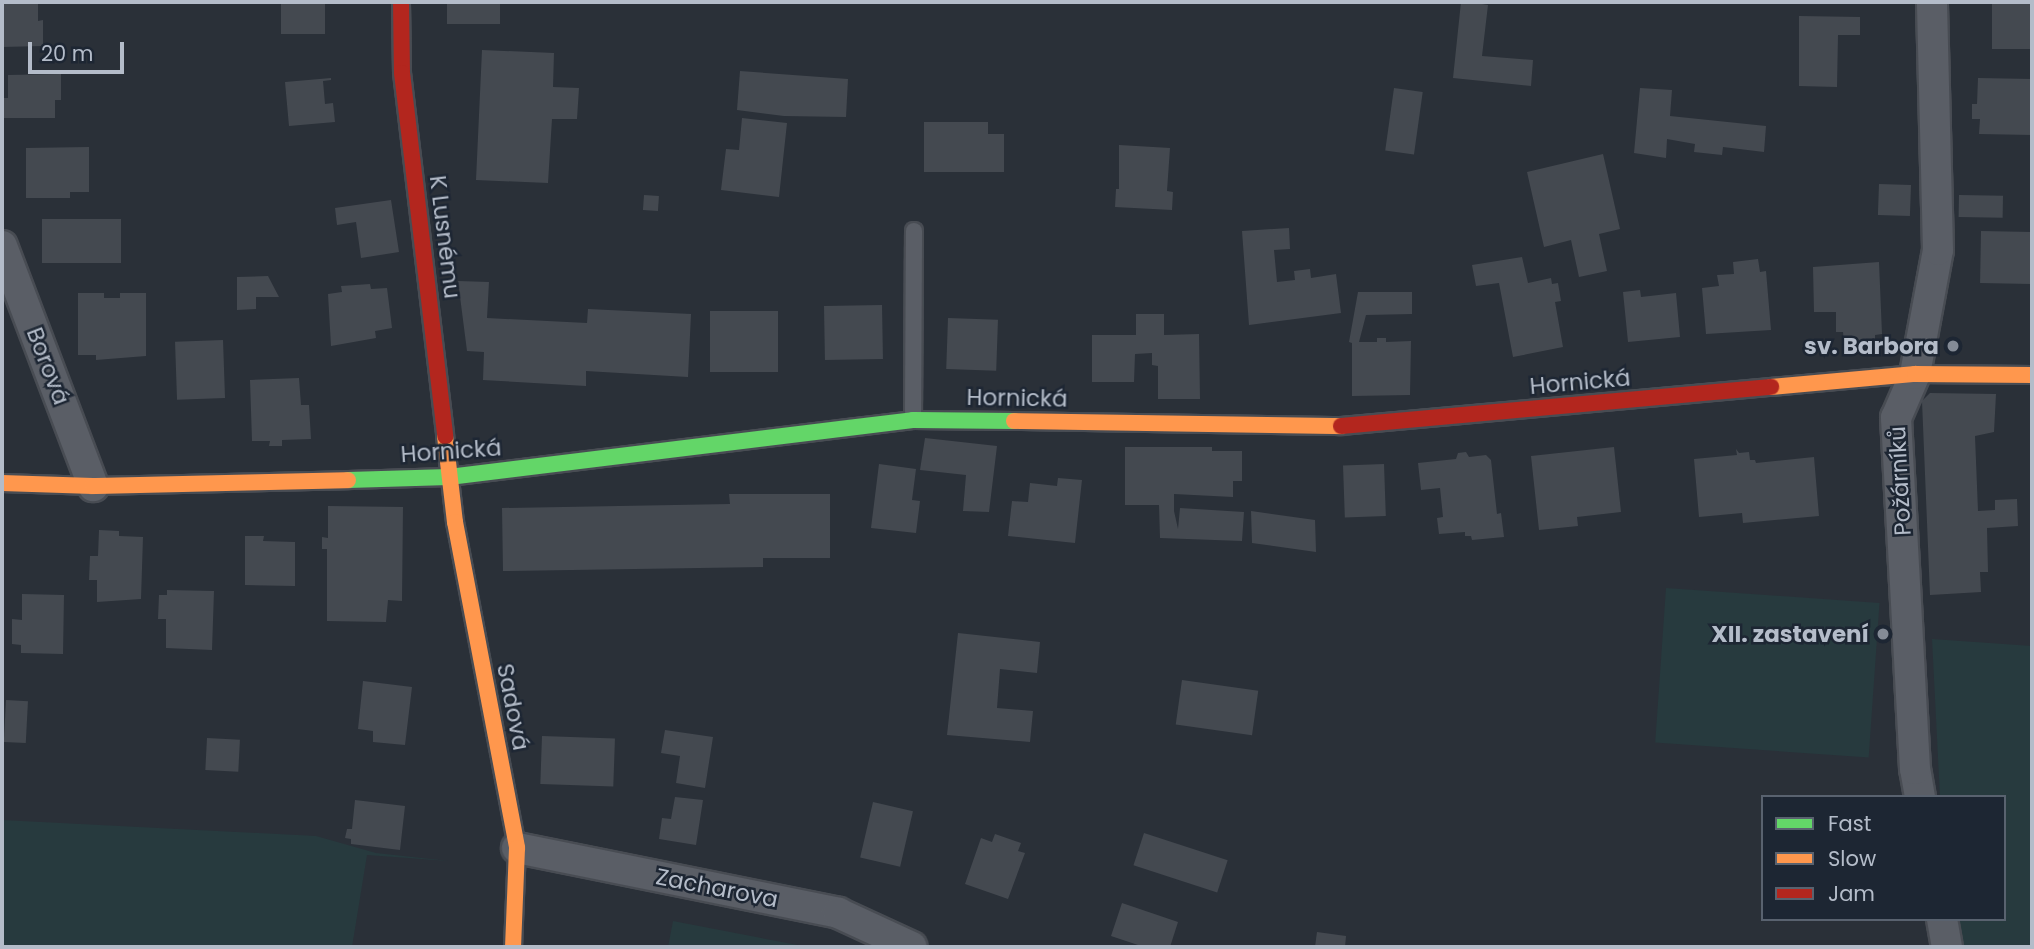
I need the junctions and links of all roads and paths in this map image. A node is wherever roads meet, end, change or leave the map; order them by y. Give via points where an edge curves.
1 (401, 2) edge
2 (1932, 2) edge
3 (914, 231) dead end
4 (2, 246) edge
5 (1915, 374) junction
6 (2032, 375) edge
7 (914, 420) junction
8 (449, 477) junction
9 (2, 483) edge
10 (93, 486) junction
11 (1920, 795) edge
12 (517, 848) junction
13 (1942, 921) edge
14 (513, 947) edge
15 (912, 947) edge
16 (1947, 947) edge

1 - 8 street, K Lusnému via 402,73
2 - 5 street, Požárníků via 1938,250
3 - 7 lane
4 - 10 street, Borová
5 - 6 street, Hornická
5 - 7 street, Hornická via 1349,426
5 - 11 street, Požárníků via 1896,418
7 - 8 street, Hornická
8 - 10 street, Hornická
8 - 12 street, Sadová
9 - 10 street, Hornická
12 - 14 street, Sadová
12 - 15 street, Zacharova via 838,913
13 - 16 street

